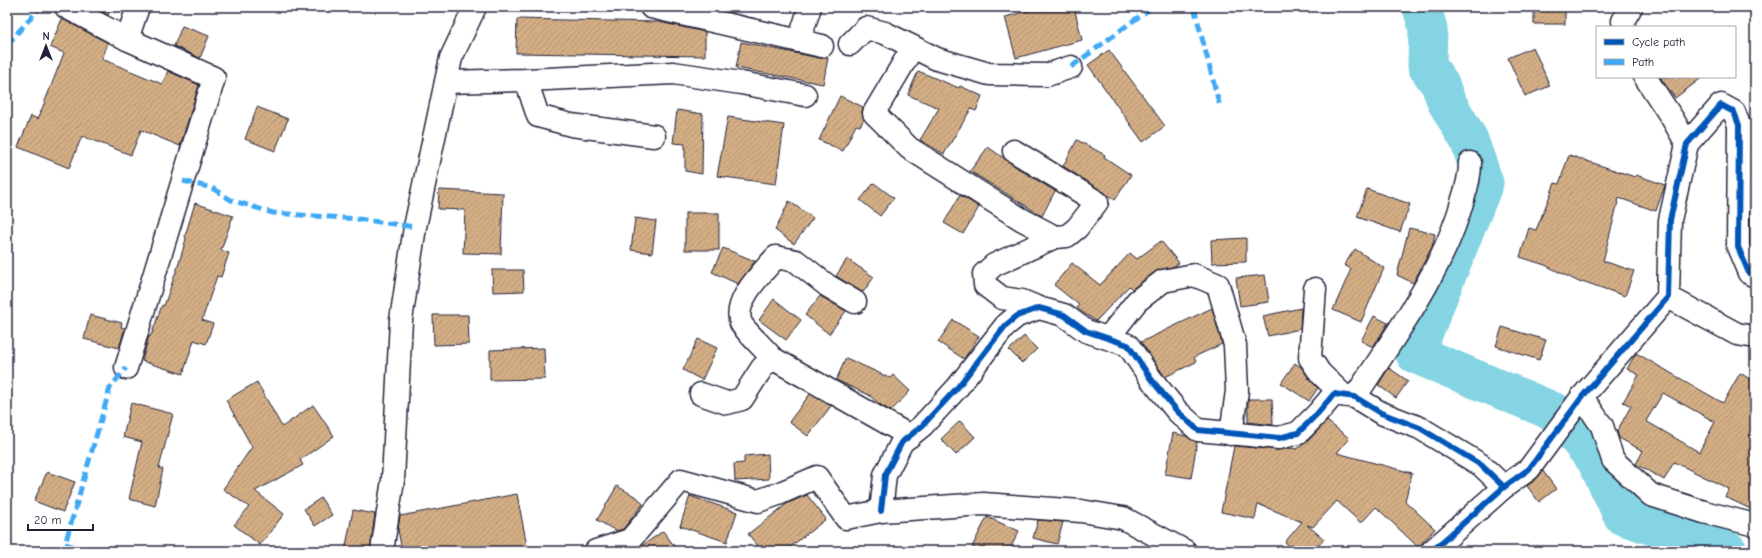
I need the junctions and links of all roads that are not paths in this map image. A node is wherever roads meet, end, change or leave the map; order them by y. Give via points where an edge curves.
1 (66, 7) edge
2 (138, 7) edge
3 (475, 7) edge
4 (651, 7) edge
5 (810, 7) edge
6 (1632, 7) edge
7 (1624, 26) edge
8 (127, 40) junction
9 (799, 41) junction
10 (850, 44) dead end
11 (822, 46) dead end
12 (913, 47) junction
13 (1071, 67) dead end
14 (1646, 78) edge
15 (526, 80) junction
16 (446, 82) junction
17 (804, 95) dead end
18 (654, 136) dead end
19 (1687, 144) junction
20 (1014, 151) dead end
21 (1470, 163) dead end
22 (1055, 237) junction
23 (1755, 276) edge
24 (1315, 289) dead end
25 (1668, 297) junction
26 (855, 302) dead end
27 (1040, 308) junction
28 (1755, 337) edge
29 (1108, 338) junction
30 (772, 358) junction
31 (126, 368) dead end
32 (701, 394) dead end
33 (1349, 396) junction
34 (1582, 397) junction
35 (1231, 434) junction
36 (910, 436) junction
37 (1504, 487) junction
38 (881, 511) junction
39 (1755, 525) edge
40 (382, 551) edge
41 (596, 551) edge
42 (1185, 551) edge
43 (1432, 551) edge

1 - 8 street
2 - 8 street
3 - 16 street via 451,58
4 - 9 street
5 - 9 street
6 - 7 street via 1622,21
8 - 31 street via 214,78
9 - 11 street
10 - 12 street via 866,28 885,33
12 - 13 street via 936,59 989,74 1047,75
12 - 22 street via 874,113 909,148 1021,219
14 - 19 street
15 - 16 street
15 - 17 street via 673,73
15 - 18 street via 538,116 571,125
16 - 40 street via 406,282 401,320 393,480
19 - 23 street via 1721,105 1734,112 1739,125 1738,247 1749,273
19 - 25 street via 1670,220
20 - 22 street via 1097,202 1077,228 1067,236
21 - 33 street via 1470,174 1458,218 1438,262 1419,298
22 - 27 street via 994,265 984,274 985,285 1002,298 1022,301
24 - 33 street via 1310,358 1320,373
25 - 28 street via 1737,334
25 - 34 street
26 - 30 street via 828,286 796,261 776,257 749,290 739,308 741,323
27 - 29 street via 1064,315 1086,331
27 - 36 street via 1017,316 1006,326 956,388
29 - 35 street via 1128,345 1177,411 1198,430
29 - 35 street via 1137,301 1163,280 1194,275 1218,284 1235,345 1237,391
30 - 32 street via 762,368 742,399 727,403
30 - 36 street
33 - 35 street via 1334,394 1298,433 1279,438
33 - 37 street via 1420,428 1450,445 1481,465
34 - 37 street via 1529,469
34 - 39 street via 1602,426 1613,460 1651,495
36 - 38 street via 902,442 885,475
37 - 43 street
38 - 41 street via 846,518 818,477 758,501 681,480 630,540
38 - 42 street via 983,504 1081,511 1123,518

